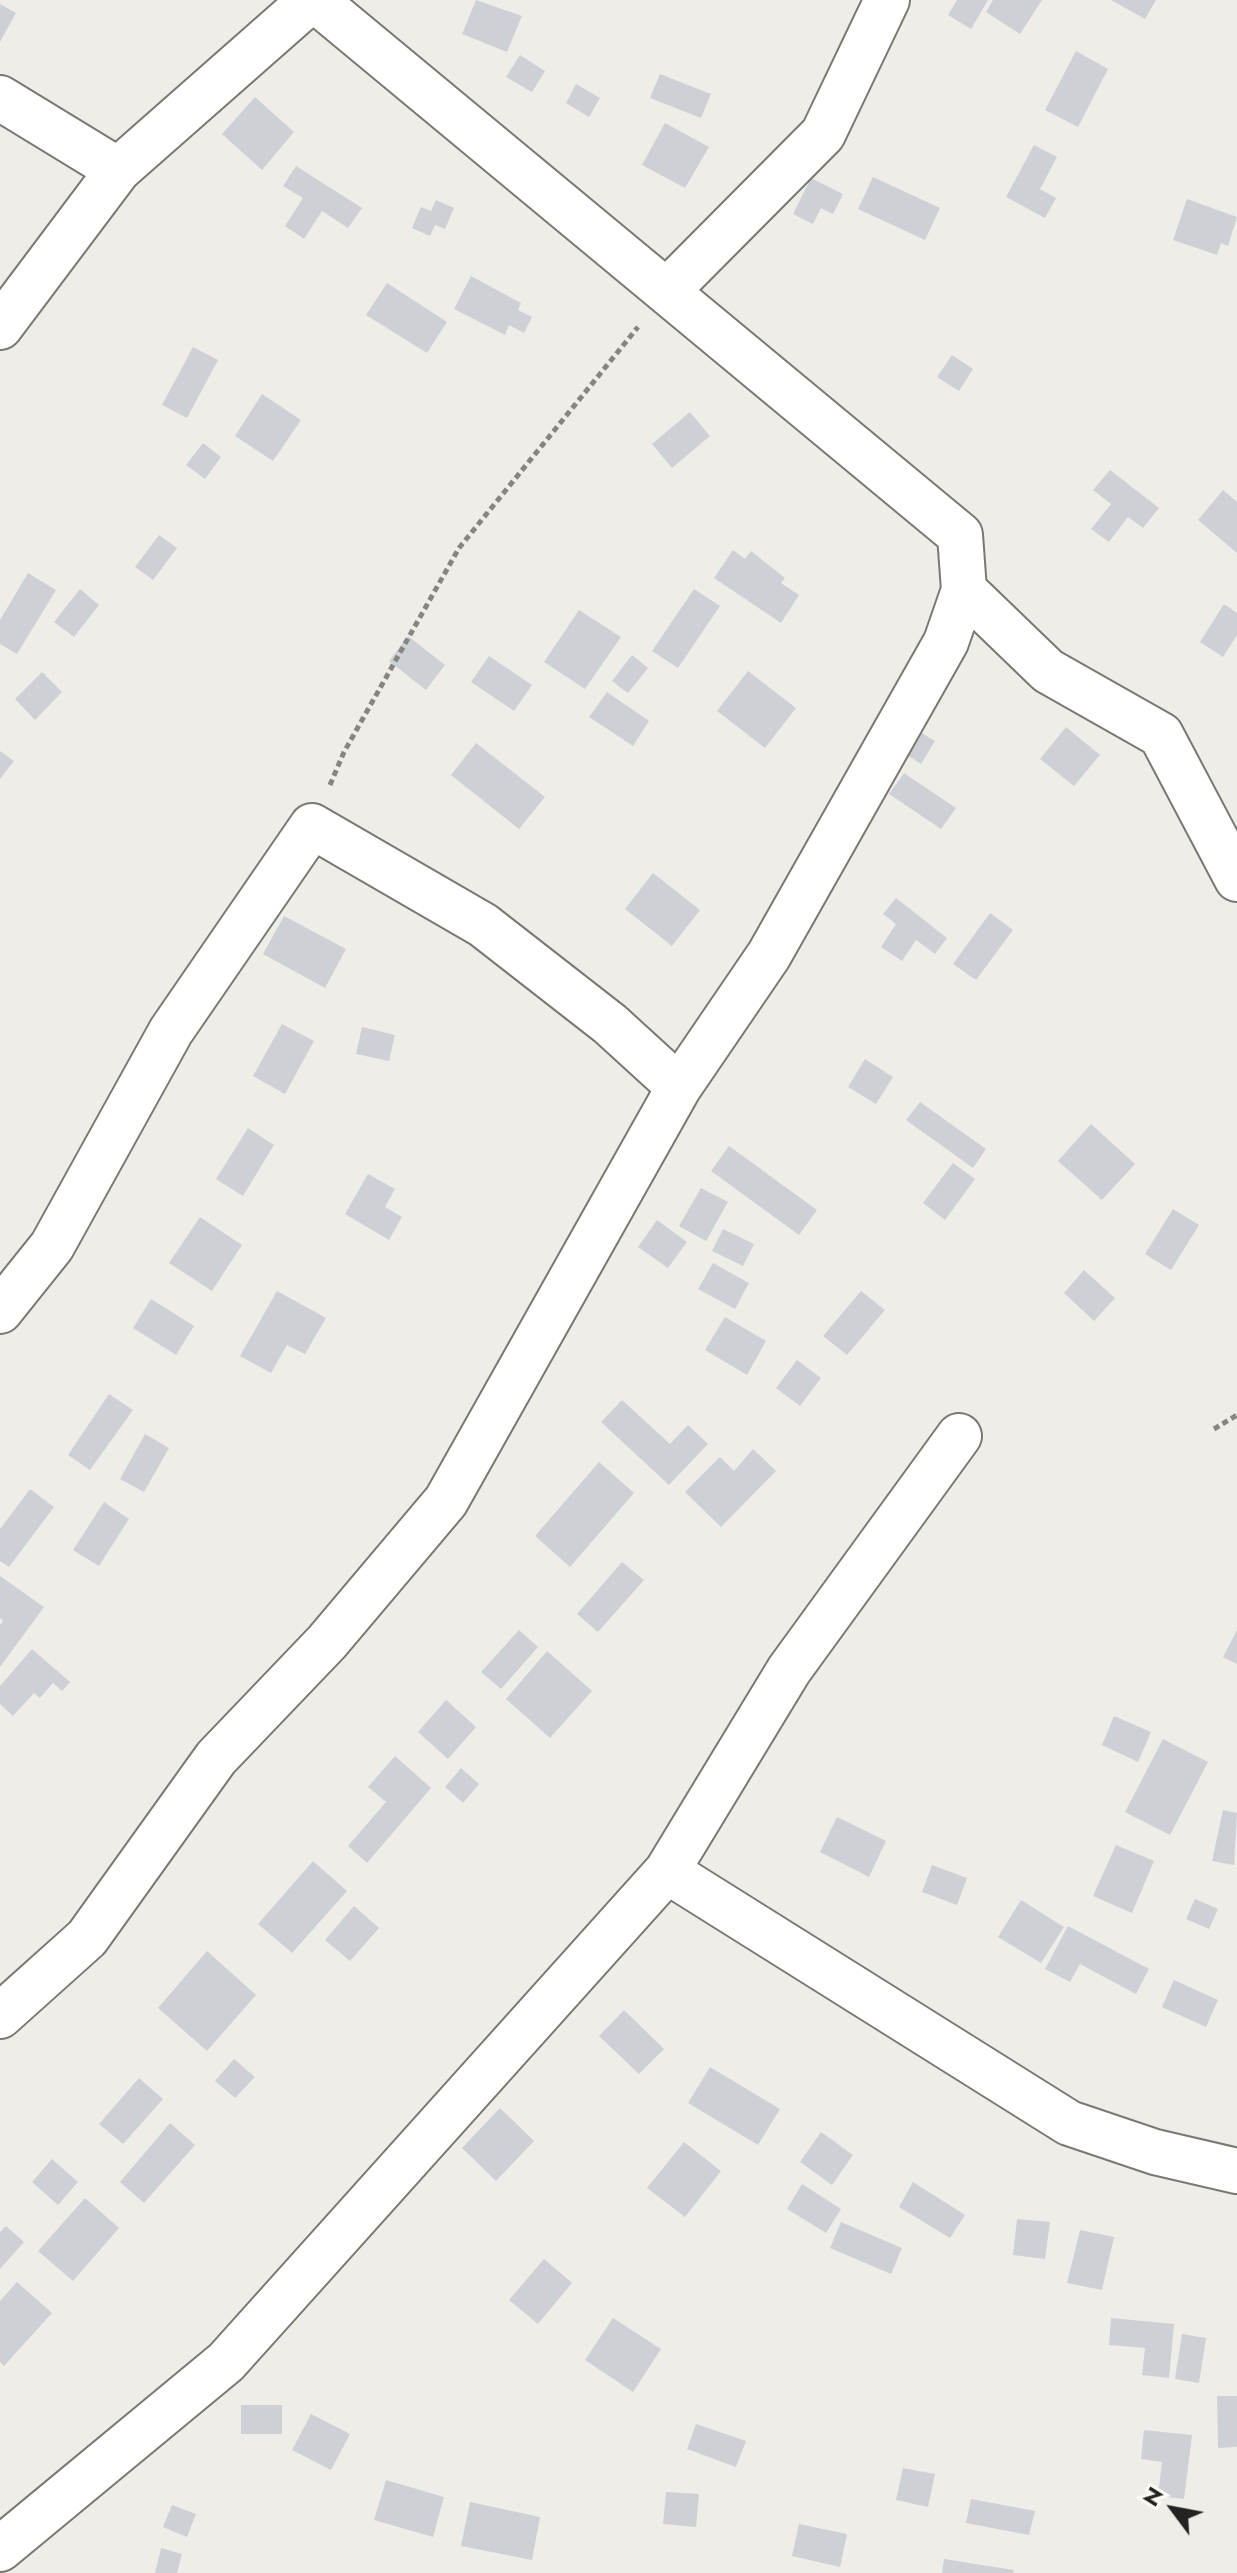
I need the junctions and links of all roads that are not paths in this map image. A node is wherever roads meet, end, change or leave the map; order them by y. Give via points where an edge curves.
1 (313, 0) edge
2 (887, 0) edge
3 (0, 98) edge
4 (118, 170) junction
5 (667, 291) junction
6 (0, 327) edge
7 (964, 590) junction
8 (1237, 879) edge
9 (679, 1087) junction
10 (0, 1311) edge
11 (959, 1436) dead end
12 (667, 1871) junction
13 (0, 2016) edge
14 (1237, 2171) edge
15 (0, 2549) edge

1 - 4 street
1 - 5 street
2 - 5 street via 823,134
3 - 4 street
4 - 6 street
5 - 7 street via 960,535
7 - 8 street via 1048,671 1161,735
7 - 9 street via 946,642 769,955
9 - 10 street via 610,1024 483,925 312,826 171,1031 52,1246
9 - 13 street via 446,1501 327,1642 216,1758 87,1938
11 - 12 street via 789,1670
12 - 14 street via 1069,2123 1155,2152
12 - 15 street via 226,2362

